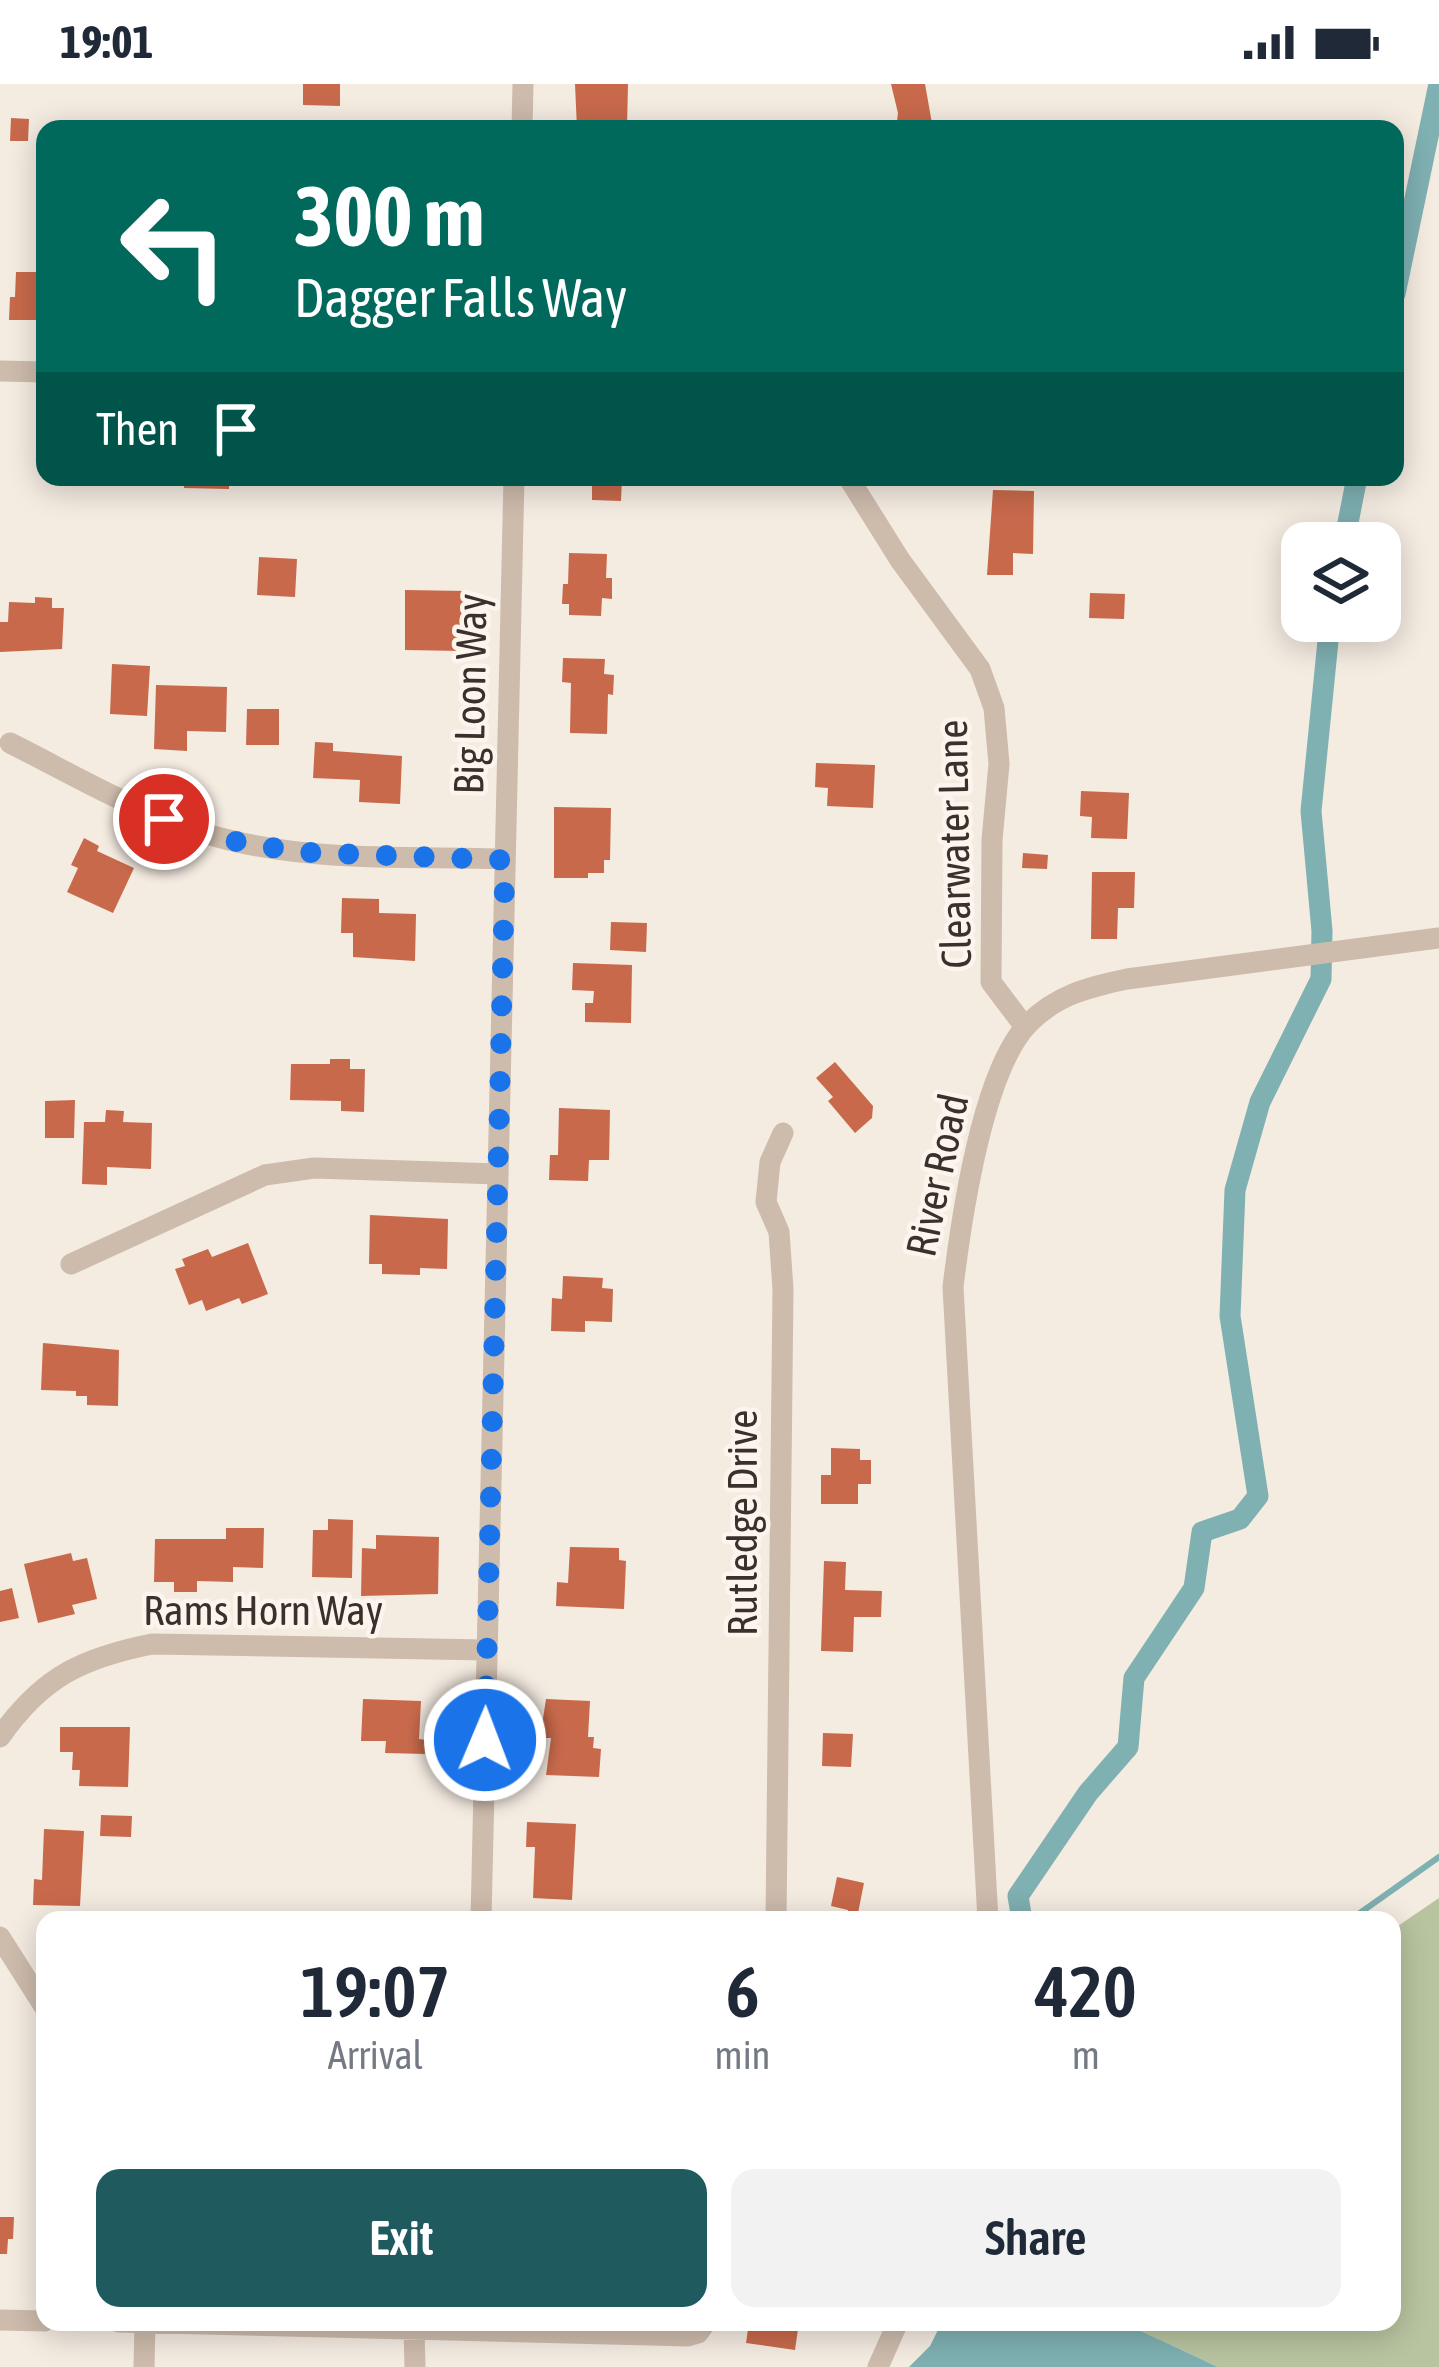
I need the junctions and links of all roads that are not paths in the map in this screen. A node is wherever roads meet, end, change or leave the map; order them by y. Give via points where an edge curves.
1 (523, 84) edge
2 (522, 120) edge
3 (0, 371) edge
4 (36, 372) edge
5 (514, 486) edge
6 (854, 486) edge
7 (10, 743) dead end
8 (505, 860) junction
9 (1439, 938) edge
10 (1025, 1027) junction
11 (783, 1132) dead end
12 (498, 1174) junction
13 (71, 1264) dead end
14 (486, 1650) junction
15 (0, 1737) edge
16 (481, 1911) edge
17 (776, 1911) edge
18 (988, 1911) edge
19 (0, 1937) edge
20 (36, 1994) edge
21 (0, 2320) edge
22 (36, 2321) edge
23 (145, 2331) edge
24 (414, 2331) edge
25 (492, 2331) edge
26 (696, 2331) edge
27 (894, 2331) edge
28 (144, 2367) edge
29 (415, 2367) edge
30 (878, 2367) edge

1 - 2 street
3 - 4 street
5 - 8 street, Big Loon Way
6 - 10 street, Clearwater Lane via 980,669 994,708 991,982
7 - 8 street via 164,819 228,840 298,852
8 - 12 street, Big Loon Way
9 - 10 street, River Road via 1127,979 1078,990
10 - 18 street, River Road via 990,1102 953,1287
11 - 17 street, Rutledge Drive via 766,1202 779,1232 783,1289
12 - 13 street via 314,1168 265,1175
12 - 14 street, Big Loon Way
14 - 15 street, Rams Horn Way via 152,1644 98,1655 55,1677
14 - 16 street, Big Loon Way
19 - 20 street
21 - 22 street
23 - 28 street
24 - 29 street
25 - 26 street
27 - 30 street

